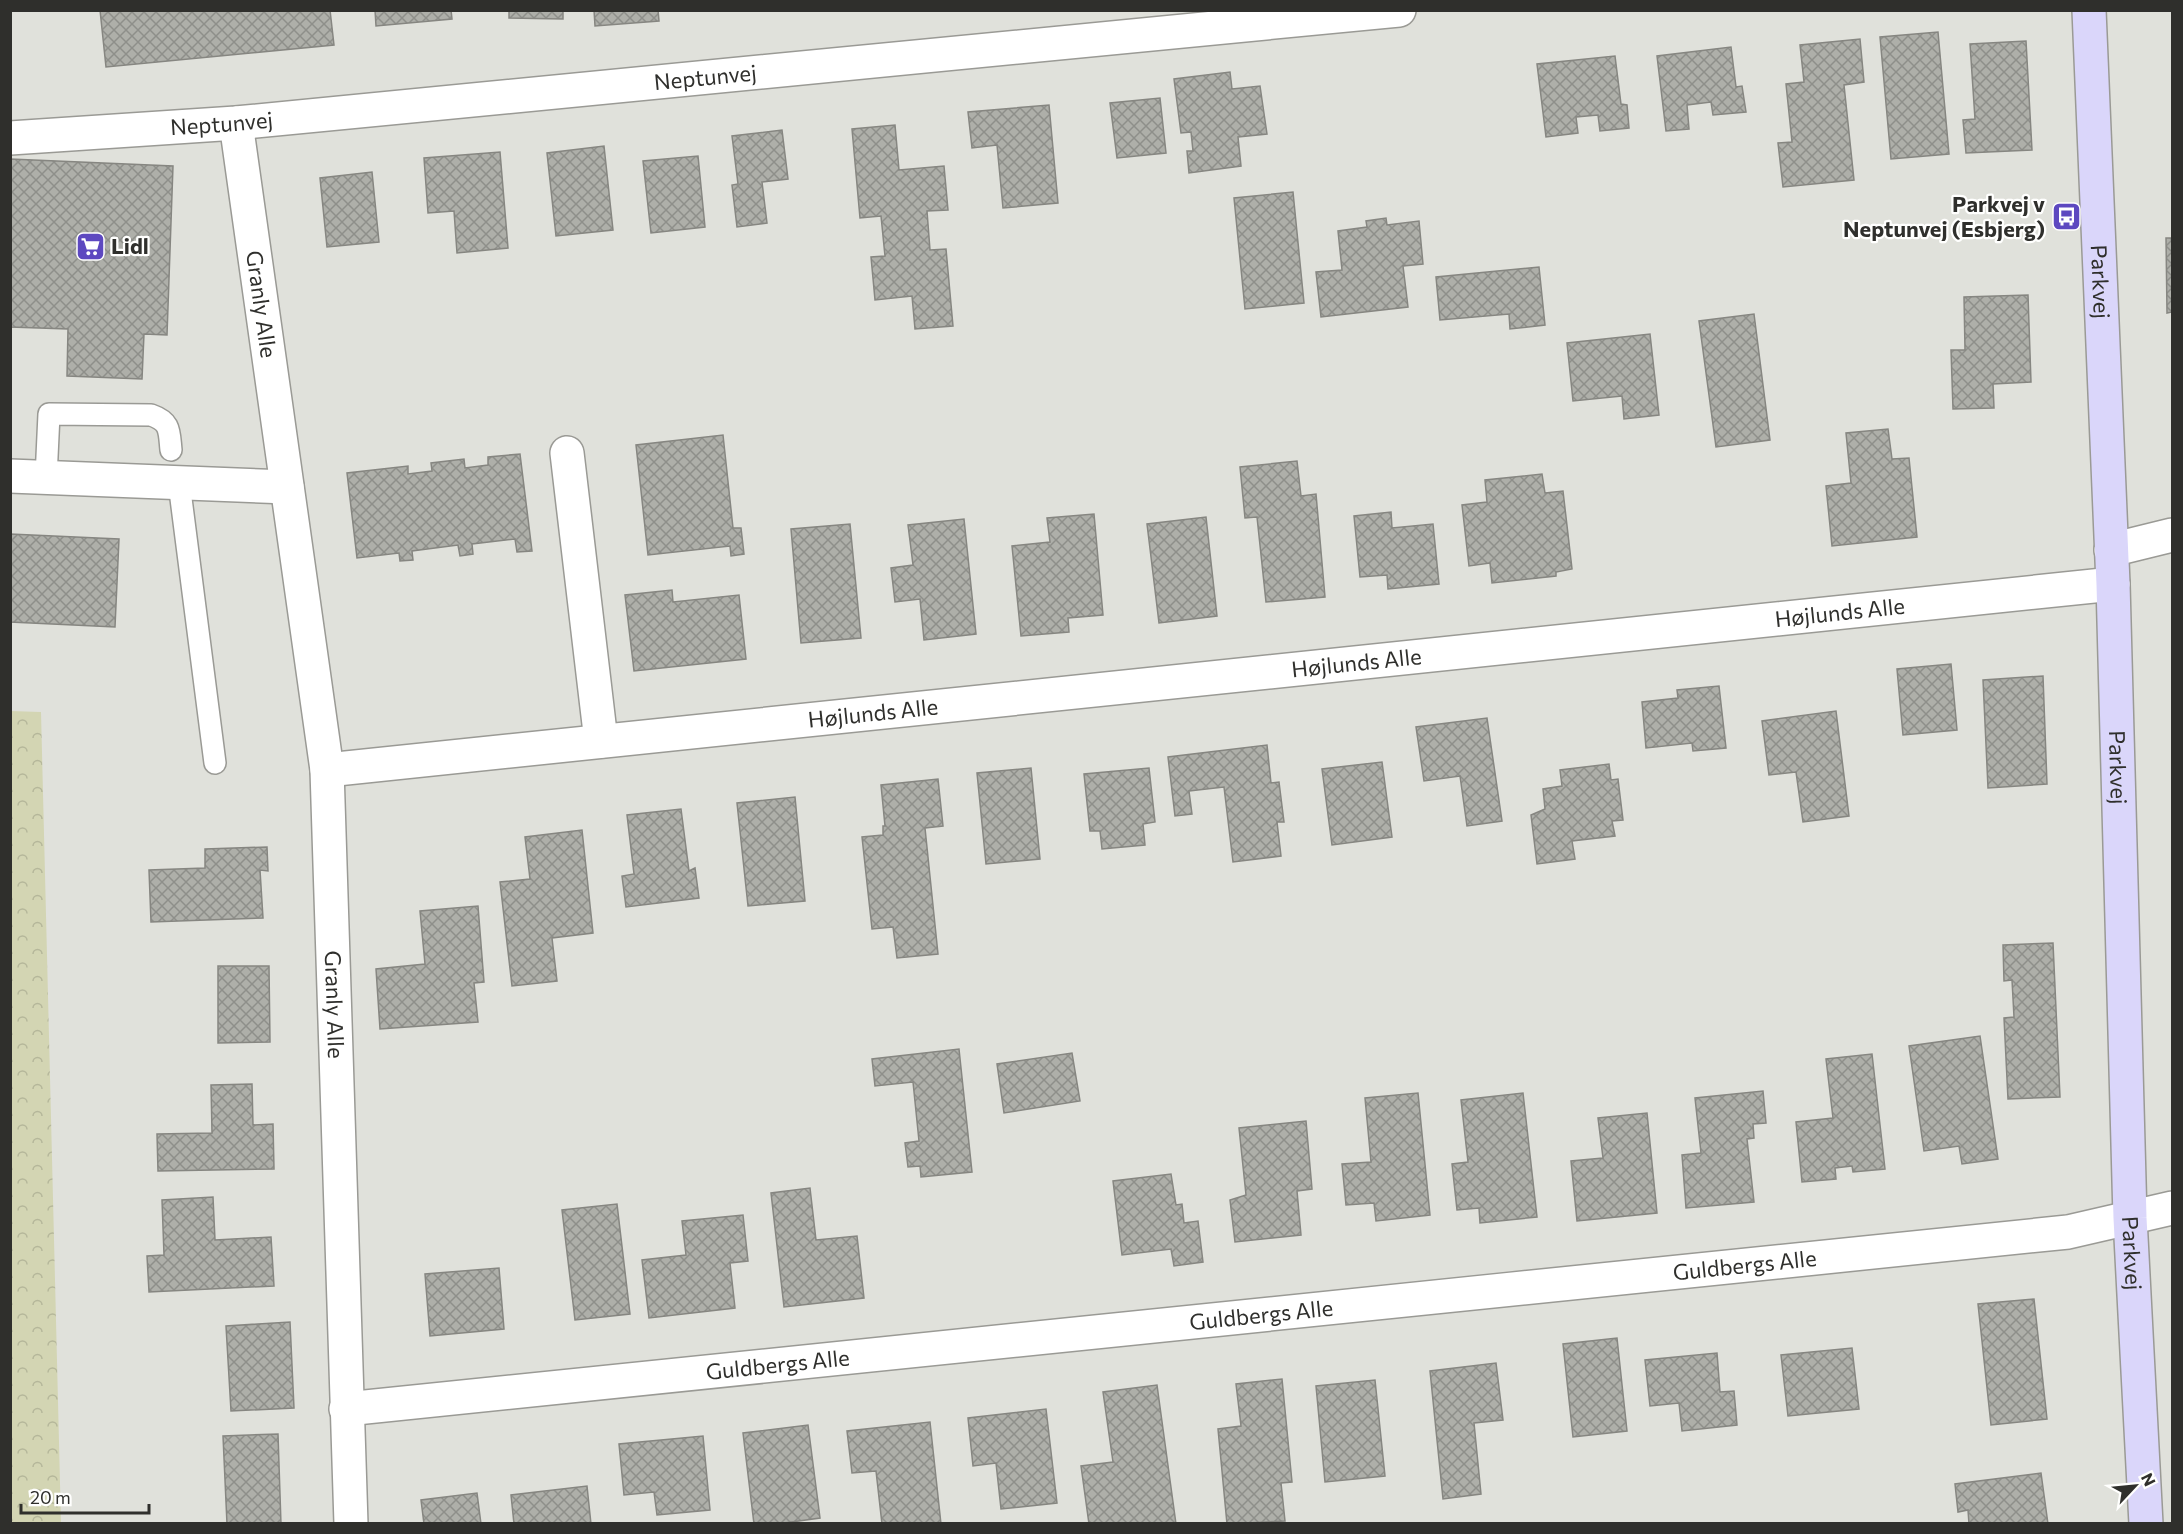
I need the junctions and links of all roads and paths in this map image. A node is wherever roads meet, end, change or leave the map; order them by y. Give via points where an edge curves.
1 (1399, 10) edge
2 (2089, 10) edge
3 (236, 123) junction
4 (10, 138) edge
5 (171, 450) dead end
6 (567, 453) dead end
7 (10, 476) edge
8 (46, 478) junction
9 (179, 483) junction
10 (287, 487) junction
11 (2172, 535) edge
12 (2111, 550) junction
13 (2112, 584) junction
14 (601, 741) junction
15 (215, 763) dead end
16 (327, 770) junction
17 (2172, 1208) edge
18 (2130, 1218) junction
19 (346, 1408) junction
20 (351, 1524) edge
21 (2146, 1524) edge

1 - 3 street, Neptunvej
2 - 12 street, Parkvej
3 - 4 street, Neptunvej
3 - 10 street, Granly Alle
5 - 8 lane via 169,428 163,419 151,415 49,414
6 - 14 street
7 - 8 street
8 - 9 street
9 - 10 street
9 - 15 lane
10 - 16 street, Granly Alle
11 - 12 street
12 - 13 street, Parkvej
13 - 14 street, Højlunds Alle
13 - 18 street, Parkvej
14 - 16 street, Højlunds Alle
16 - 19 street, Granly Alle
17 - 18 street, Guldbergs Alle
18 - 19 street, Guldbergs Alle via 2068,1232
18 - 21 street, Parkvej
19 - 20 street, Granly Alle

